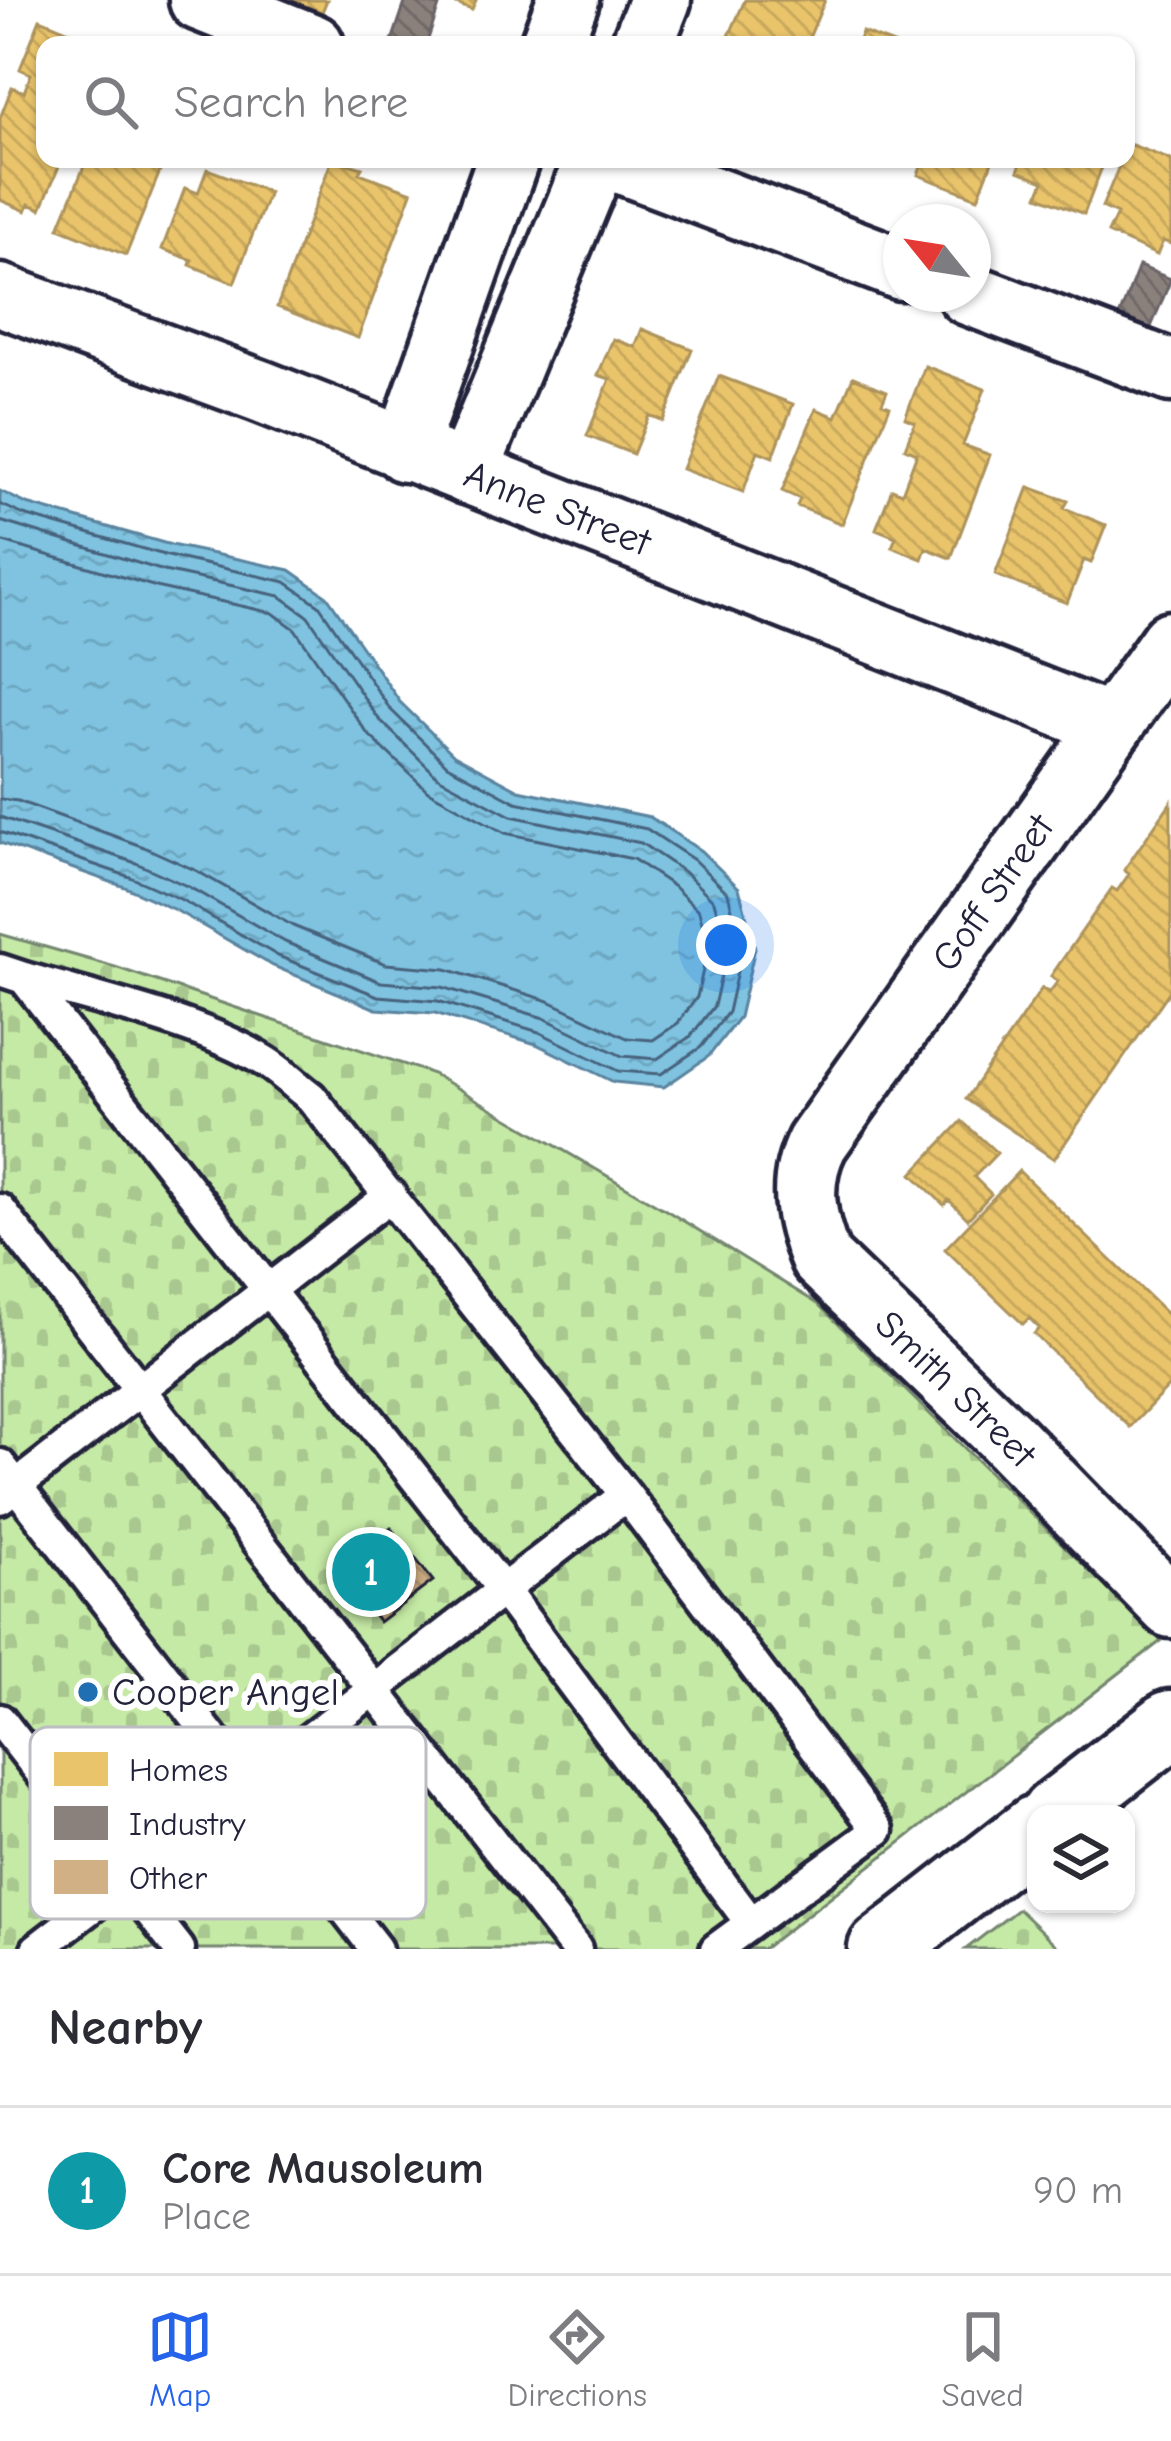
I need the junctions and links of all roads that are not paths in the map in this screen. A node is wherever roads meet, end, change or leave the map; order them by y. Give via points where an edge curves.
1 (200, 0) edge
2 (568, 0) edge
3 (660, 0) edge
4 (290, 36) edge
5 (554, 36) edge
6 (646, 36) edge
7 (505, 168) edge
8 (592, 168) edge
9 (635, 168) edge
10 (883, 261) edge
11 (0, 296) edge
12 (991, 303) edge
13 (1171, 371) edge
14 (405, 451) junction
15 (467, 473) junction
16 (1171, 643) edge
17 (1111, 726) junction
18 (12, 974) edge
19 (817, 1143) joint
20 (391, 1195) junction
21 (0, 1210) edge
22 (266, 1292) junction
23 (140, 1390) junction
24 (6, 1483) edge
25 (626, 1496) junction
26 (503, 1590) junction
27 (1171, 1607) edge
28 (375, 1689) junction
29 (0, 1720) edge
30 (1171, 1724) edge
31 (204, 1727) edge
32 (326, 1727) edge
33 (404, 1727) edge
34 (426, 1755) edge
35 (30, 1758) edge
36 (1067, 1805) edge
37 (1027, 1836) edge
38 (76, 1919) edge
39 (156, 1919) edge
40 (353, 1919) edge
41 (751, 1923) junction
42 (37, 1949) edge
43 (179, 1949) edge
44 (376, 1949) edge
45 (575, 1949) edge
46 (716, 1949) edge
47 (882, 1949) edge

1 - 4 street
2 - 5 street
3 - 6 street
7 - 14 street
8 - 15 street
9 - 10 street
11 - 14 street, Anne Street
12 - 13 street
14 - 15 street, Anne Street
15 - 17 street, Anne Street
16 - 17 street, Goff Street
17 - 19 street, Goff Street
18 - 20 lane via 160,1018 267,1063 311,1097
18 - 22 lane
19 - 27 street, Smith Street via 803,1187 806,1224 821,1259
20 - 22 lane
20 - 25 lane
21 - 23 lane
22 - 23 lane
22 - 26 lane
23 - 24 lane
23 - 28 lane
24 - 31 lane
25 - 26 lane
25 - 41 lane via 878,1830
26 - 28 lane
26 - 41 lane
28 - 32 lane
28 - 33 lane
29 - 35 lane
30 - 36 main road
34 - 45 lane
37 - 47 main road
38 - 42 lane
39 - 43 lane
40 - 44 lane
41 - 46 lane

